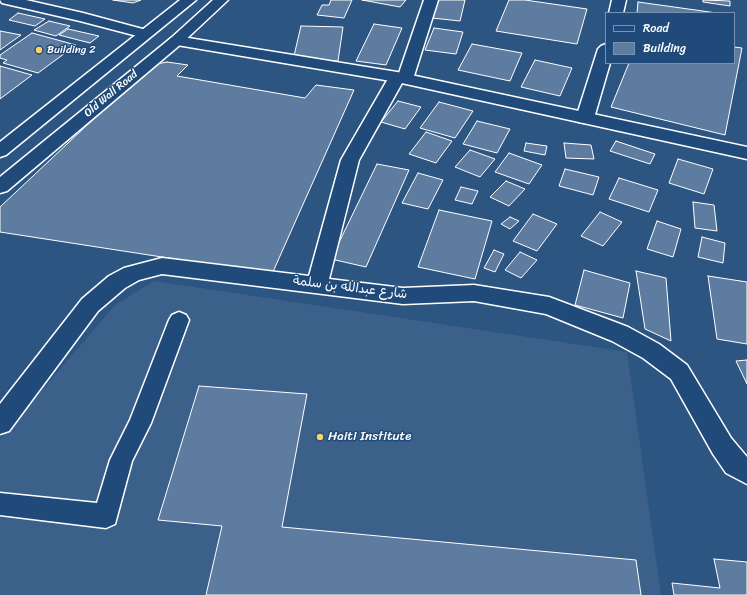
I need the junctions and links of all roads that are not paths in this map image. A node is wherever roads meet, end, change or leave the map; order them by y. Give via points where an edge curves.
1 (7, 0) edge
2 (189, 0) edge
3 (221, 0) edge
4 (431, 0) edge
5 (619, 0) edge
6 (616, 12) edge
7 (145, 34) junction
8 (176, 41) junction
9 (605, 52) edge
10 (401, 78) junction
11 (585, 118) junction
12 (0, 151) edge
13 (747, 152) edge
14 (0, 187) edge
15 (317, 284) junction
16 (179, 320) dead end
17 (0, 423) edge
18 (747, 472) edge
19 (0, 504) edge

1 - 7 main road
2 - 7 main road, Old Wall Road
3 - 8 main road, Old Wall Road
4 - 10 main road
5 - 6 main road
7 - 12 main road, Old Wall Road
8 - 10 main road
8 - 14 main road, Old Wall Road
9 - 11 main road
10 - 11 main road
10 - 15 main road via 350,160
11 - 13 main road
15 - 17 main road, شارع عبدالله بن سلمة via 162,266 132,274 117,282 90,305
15 - 18 main road, شارع عبدالله بن سلمة via 403,296 474,293 549,306 620,334 651,351 679,372 722,446 735,464
16 - 19 lane via 140,423 121,460 106,516

